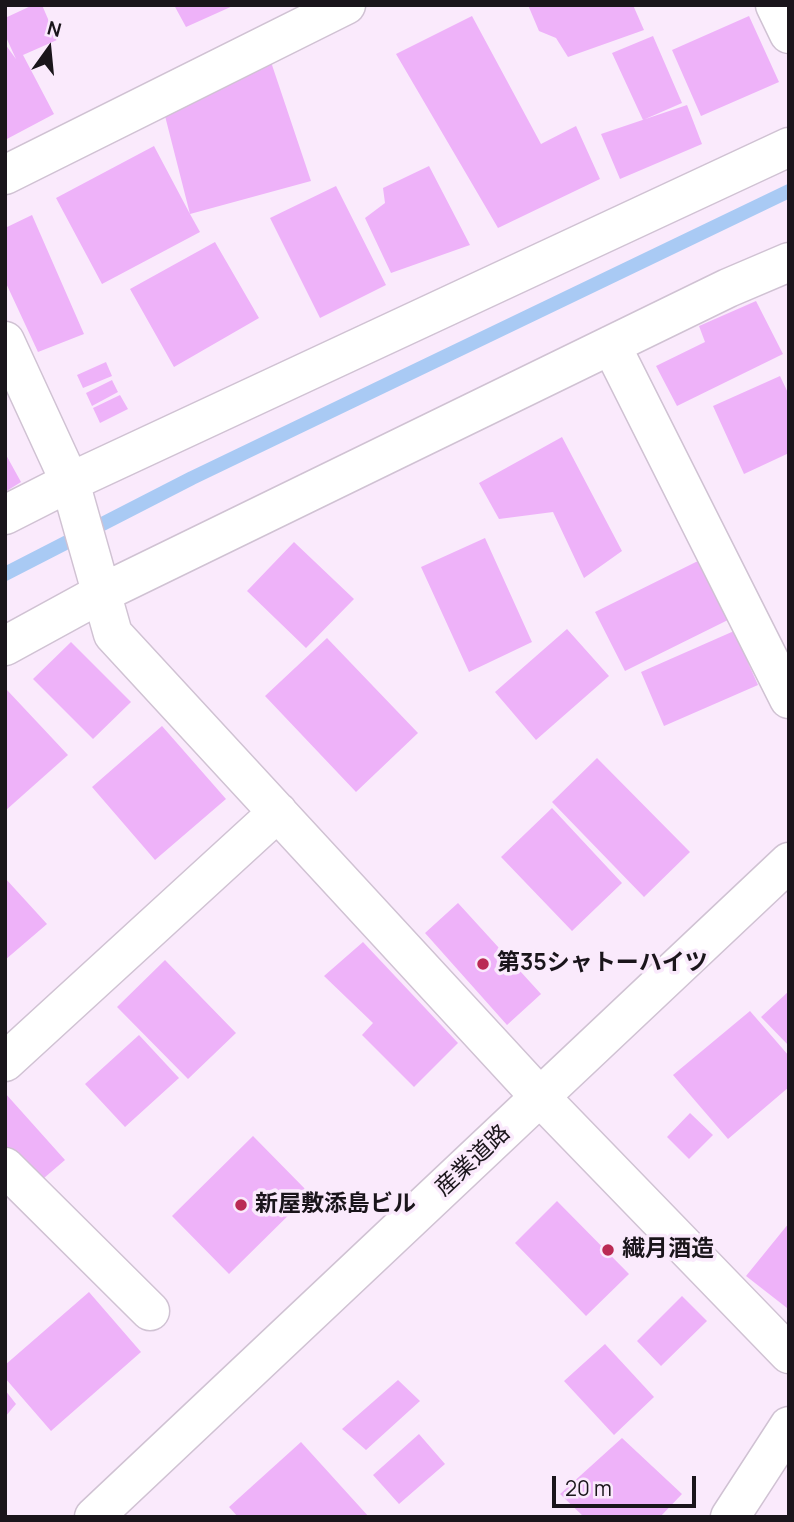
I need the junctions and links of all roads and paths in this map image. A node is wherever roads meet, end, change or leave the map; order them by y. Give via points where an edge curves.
1 (346, 5) edge
2 (775, 5) edge
3 (789, 34) edge
4 (789, 147) edge
5 (5, 175) edge
6 (789, 262) edge
7 (5, 341) edge
8 (611, 345) junction
9 (73, 492) junction
10 (5, 515) edge
11 (96, 579) junction
12 (5, 646) edge
13 (789, 699) edge
14 (278, 812) junction
15 (789, 862) edge
16 (5, 1062) edge
17 (541, 1098) junction
18 (5, 1167) edge
19 (150, 1311) dead end
20 (789, 1353) edge
21 (789, 1426) edge
22 (94, 1517) edge
23 (730, 1517) edge

1 - 5 street
2 - 3 street
4 - 9 street
6 - 8 street
7 - 9 street
8 - 11 street
8 - 13 street
9 - 10 street
9 - 11 street
11 - 12 street
11 - 14 street via 113,634
14 - 16 street
14 - 17 street
15 - 17 street, 産業道路
17 - 20 street
17 - 22 street, 産業道路
18 - 19 street
21 - 23 street

